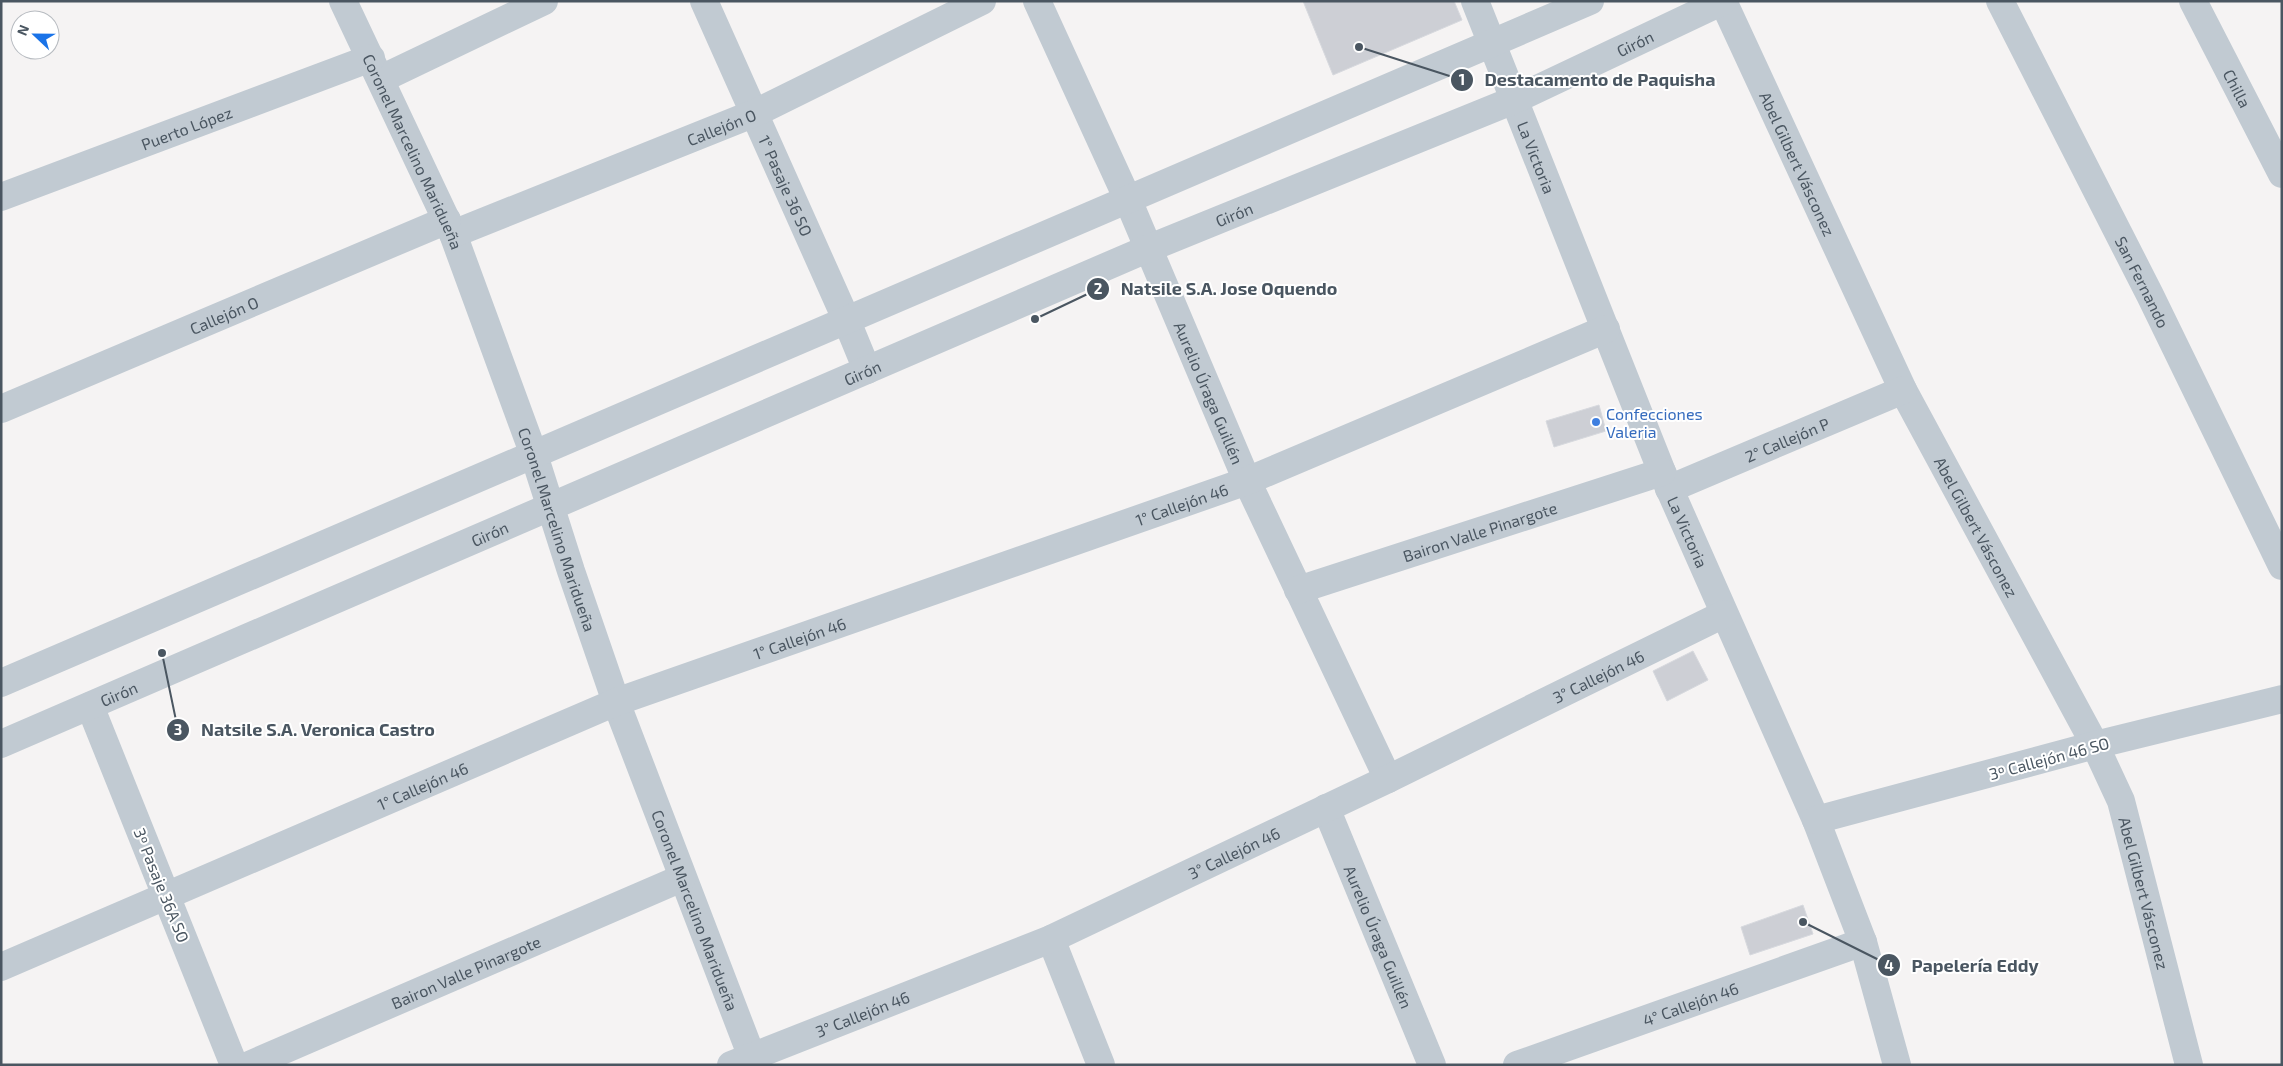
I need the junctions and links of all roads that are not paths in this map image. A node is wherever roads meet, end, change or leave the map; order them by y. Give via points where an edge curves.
1 (344, 1) edge
2 (544, 1) edge
3 (704, 1) edge
4 (982, 1) edge
5 (1037, 1) edge
6 (1475, 1) edge
7 (1590, 1) edge
8 (1723, 1) edge
9 (2000, 1) edge
10 (2193, 1) edge
11 (1492, 43) junction
12 (376, 68) junction
13 (1514, 100) junction
14 (755, 112) junction
15 (2282, 174) edge
16 (1, 197) edge
17 (1128, 200) junction
18 (450, 227) junction
19 (1147, 250) junction
20 (846, 319) junction
21 (1606, 329) junction
22 (867, 370) junction
23 (1903, 390) junction
24 (1, 409) edge
25 (534, 455) junction
26 (1247, 481) junction
27 (1665, 481) junction
28 (550, 508) junction
29 (2282, 566) edge
30 (1298, 590) junction
31 (1724, 614) junction
32 (1, 683) edge
33 (2282, 698) edge
34 (616, 702) junction
35 (90, 706) junction
36 (1, 744) edge
37 (2095, 745) junction
38 (1388, 779) junction
39 (1326, 808) junction
40 (1816, 820) junction
41 (682, 878) junction
42 (166, 896) junction
43 (1052, 939) junction
44 (1863, 942) junction
45 (1, 968) edge
46 (746, 1062) edge
47 (234, 1065) edge
48 (249, 1065) edge
49 (1101, 1065) edge
50 (1432, 1065) edge
51 (1517, 1065) edge
52 (1897, 1065) edge
53 (2189, 1065) edge

1 - 12 street, Coronel Marcelino Maridueña
2 - 12 street, Puerto López
3 - 14 street, 1° Pasaje 36 SO
4 - 14 street, Callejón O
5 - 17 street, Aurelio Úraga Guillén
6 - 11 street, La Victoria
7 - 11 street
8 - 13 street, Girón
8 - 23 street, Abel Gilbert Vásconez
9 - 29 street, San Fernando via 2155,304
10 - 15 street, Chilla
11 - 13 street, La Victoria
11 - 17 street
12 - 16 street, Puerto López
12 - 18 street, Coronel Marcelino Maridueña
13 - 19 street, Girón
13 - 21 street, La Victoria
14 - 18 street, Callejón O
14 - 20 street, 1° Pasaje 36 SO
17 - 19 street, Aurelio Úraga Guillén
17 - 20 street
18 - 24 street, Callejón O
18 - 25 street, Coronel Marcelino Maridueña
19 - 22 street, Girón
19 - 26 street, Aurelio Úraga Guillén
20 - 22 street, 1° Pasaje 36 SO
20 - 25 street
21 - 26 street, 1° Callejón 46
21 - 27 street, La Victoria
22 - 28 street, Girón
23 - 27 street, 2° Callejón P
23 - 37 street, Abel Gilbert Vásconez
25 - 28 street, Coronel Marcelino Maridueña
25 - 32 street
26 - 30 street, Aurelio Úraga Guillén
26 - 34 street, 1° Callejón 46
27 - 30 street, Bairon Valle Pinargote
27 - 31 street, La Victoria
28 - 34 street, Coronel Marcelino Maridueña
28 - 35 street, Girón
30 - 38 street, Aurelio Úraga Guillén
31 - 38 street, 3° Callejón 46
31 - 40 street, La Victoria
33 - 37 street, 3º Callejón 46 SO
34 - 41 street, Coronel Marcelino Maridueña
34 - 42 street, 1° Callejón 46
35 - 36 street, Girón
35 - 42 street, 3º Pasaje 36A SO
37 - 40 street, 3º Callejón 46 SO
37 - 53 street, Abel Gilbert Vásconez via 2121,801
38 - 39 street, 3° Callejón 46
39 - 43 street, 3° Callejón 46
39 - 50 street, Aurelio Úraga Guillén
40 - 44 street, La Victoria
41 - 46 street, Coronel Marcelino Maridueña
41 - 48 street, Bairon Valle Pinargote
42 - 45 street, 1° Callejón 46
42 - 47 street, 3º Pasaje 36A SO
43 - 46 street, 3° Callejón 46
43 - 49 street
44 - 51 street, 4° Callejón 46
44 - 52 street, La Victoria

